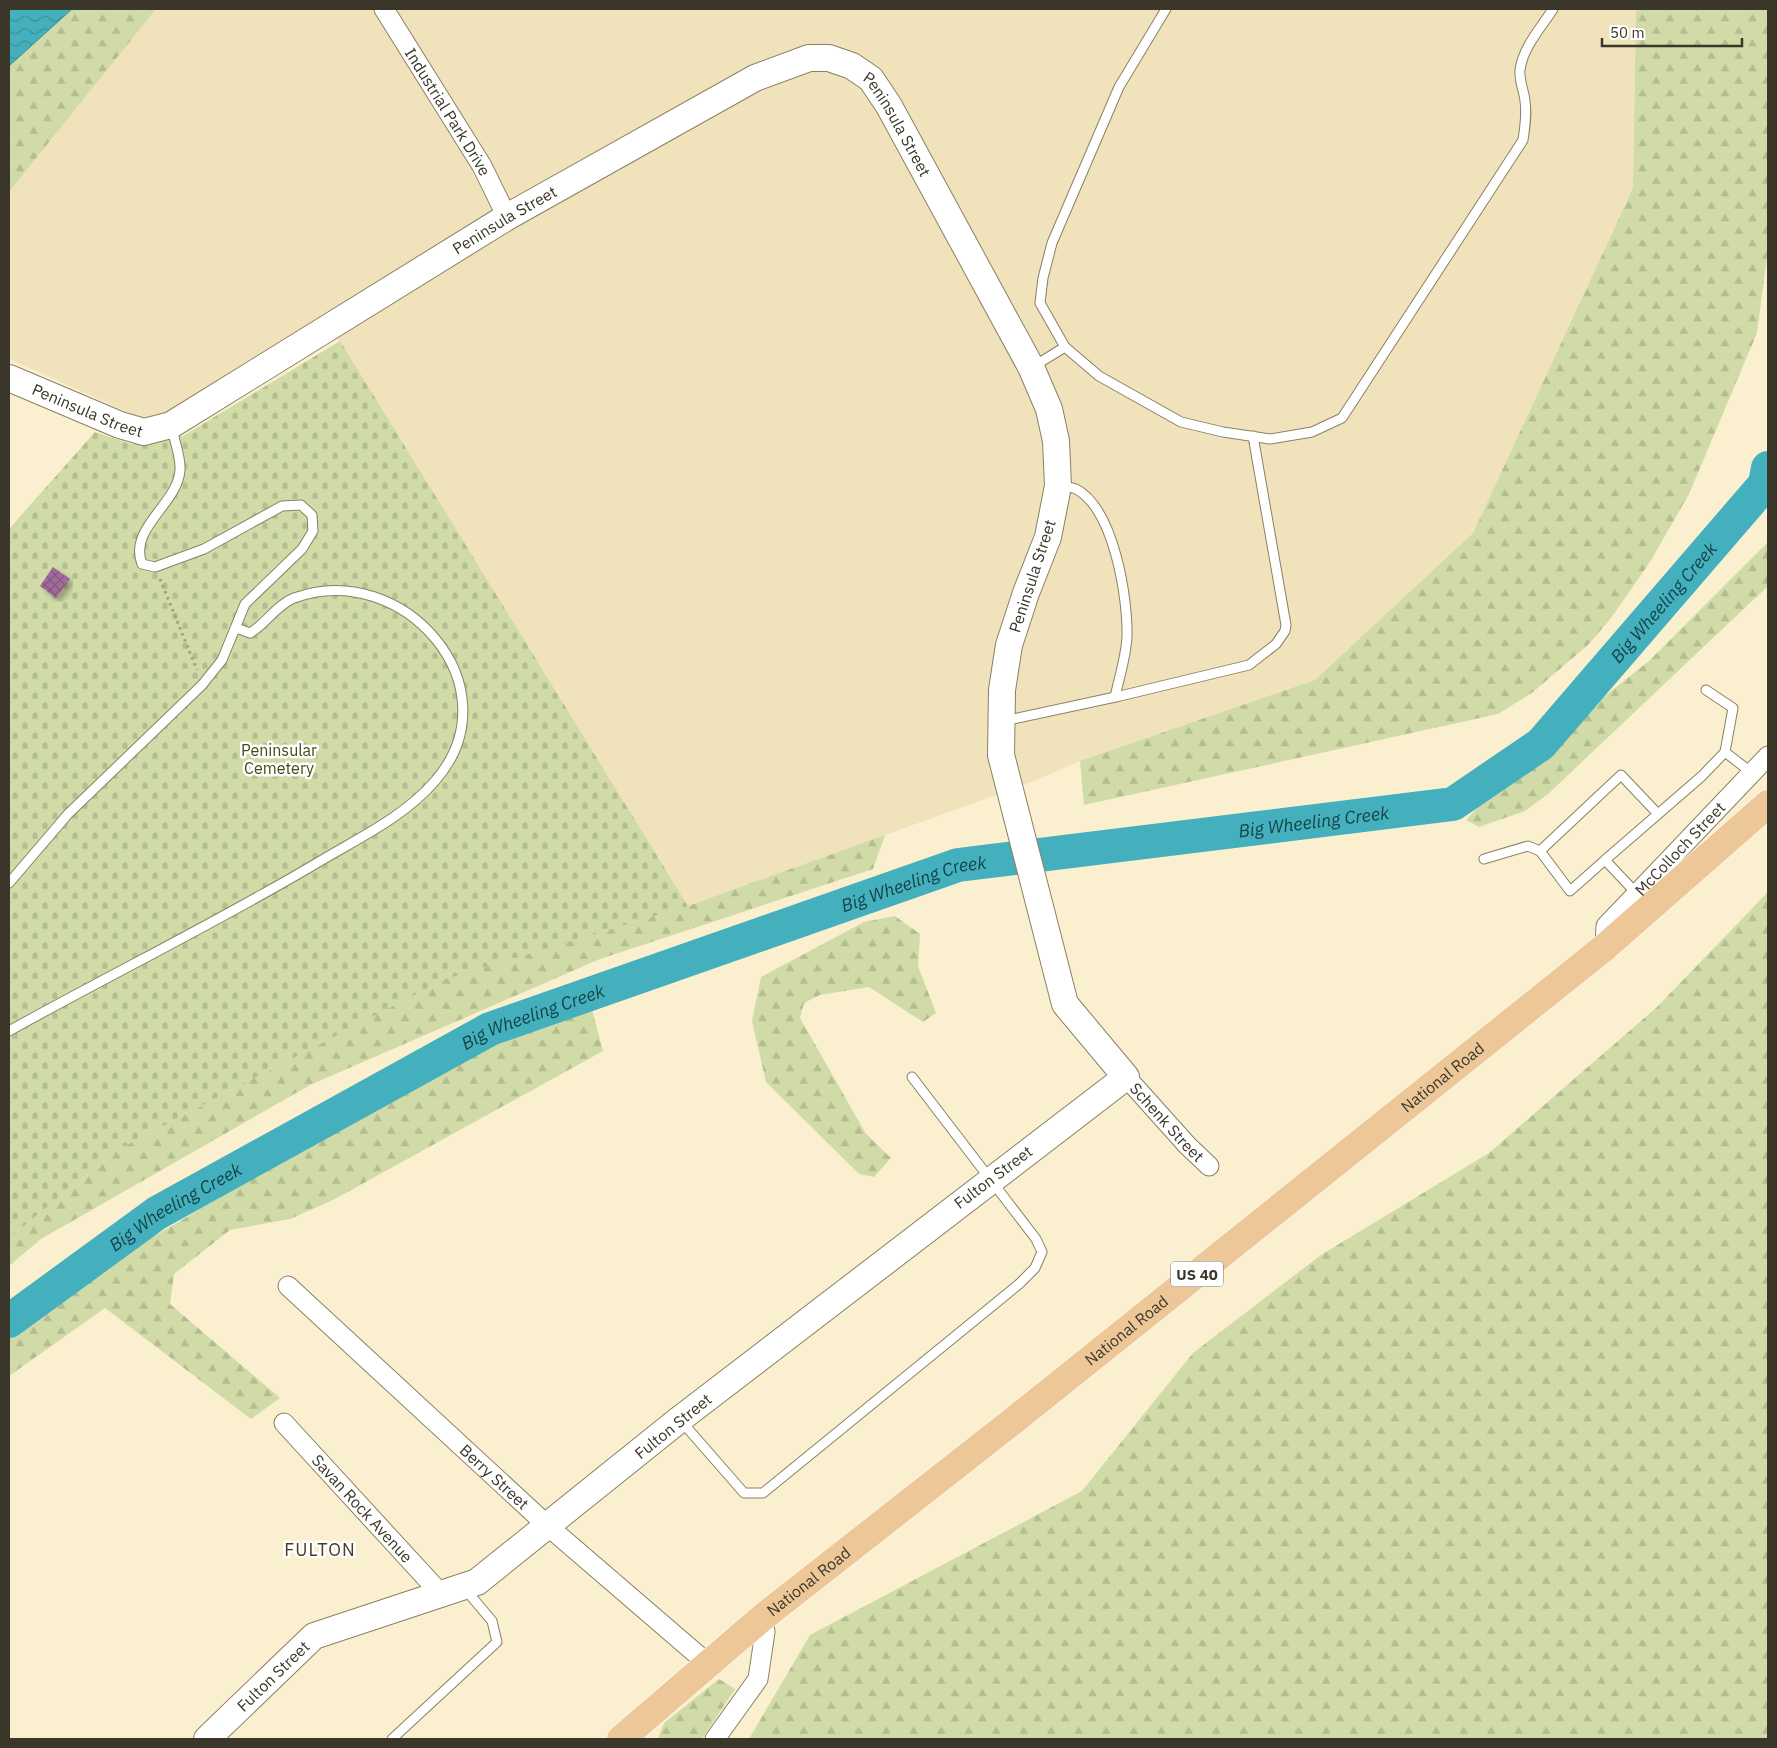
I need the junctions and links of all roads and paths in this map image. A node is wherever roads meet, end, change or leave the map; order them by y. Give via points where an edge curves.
1 (384, 9) edge
2 (1166, 9) edge
3 (1553, 9) edge
4 (507, 217) junction
5 (1065, 346) junction
6 (1031, 367) junction
7 (9, 378) edge
8 (171, 425) junction
9 (1253, 436) junction
10 (1058, 486) junction
11 (155, 567) junction
12 (236, 628) junction
13 (202, 685) junction
14 (1706, 690) dead end
15 (1115, 697) junction
16 (1001, 721) junction
17 (1725, 752) junction
18 (1768, 756) edge
19 (1752, 773) junction
20 (1768, 804) edge
21 (1658, 814) junction
22 (1540, 851) junction
23 (1484, 859) dead end
24 (1605, 860) junction
25 (9, 883) edge
26 (1637, 894) junction
27 (1605, 947) junction
28 (9, 1031) edge
29 (912, 1077) dead end
30 (1126, 1077) junction
31 (1209, 1166) dead end
32 (991, 1179) junction
33 (288, 1286) dead end
34 (680, 1420) junction
35 (284, 1423) dead end
36 (549, 1526) junction
37 (452, 1590) junction
38 (763, 1617) junction
39 (707, 1663) junction
40 (207, 1739) edge
41 (392, 1739) edge
42 (621, 1739) edge
43 (715, 1739) edge

1 - 4 street, Industrial Park Drive via 482,166
2 - 5 lane via 1119,87 1052,243 1040,303
3 - 9 lane via 1525,52 1520,70 1526,119 1523,140 1342,418 1312,432 1270,439
4 - 6 street, Peninsula Street via 755,78 809,58 829,58 852,66 871,79 889,106
4 - 8 street, Peninsula Street
5 - 6 lane
5 - 9 lane via 1099,376 1181,422
6 - 10 street, Peninsula Street via 1049,409 1056,441
7 - 8 street, Peninsula Street via 144,432
8 - 11 lane via 181,469 174,491 142,537 138,553 142,564
9 - 15 lane via 1285,631 1276,644 1249,665
10 - 15 lane via 1074,488 1086,496 1104,522 1117,556 1125,591 1127,638
10 - 16 street, Peninsula Street via 1048,537 1009,645
11 - 12 lane via 204,550 282,506 300,505 312,515 313,531 302,549 245,604
11 - 13 path
12 - 13 lane via 222,660
12 - 28 lane via 250,633 293,599 320,593 347,591 375,596 403,608 427,628 447,654 460,683 462,718 454,752 436,780 404,812 288,880
13 - 25 lane via 68,814
14 - 17 lane via 1733,708
15 - 16 lane
16 - 30 street, Peninsula Street via 1001,755 1065,1004
17 - 19 lane
17 - 21 lane
18 - 19 street, McColloch Street
19 - 26 street, McColloch Street
20 - 27 main road, National Road / US 40
21 - 22 lane via 1621,775
21 - 24 lane
22 - 23 lane via 1528,846
22 - 24 lane via 1570,891
24 - 26 lane
26 - 27 street, McColloch Street via 1606,926
27 - 38 main road, National Road / US 40
29 - 32 lane
30 - 31 street, Schenk Street
30 - 32 street, Fulton Street
32 - 34 street, Fulton Street
32 - 34 lane via 1039,1245 1042,1252 1035,1268 763,1494 744,1493
33 - 36 street, Berry Street
34 - 36 street, Fulton Street
35 - 37 street, Savan Rock Avenue
36 - 37 street, Fulton Street via 477,1582
36 - 39 street, Berry Street
37 - 40 street, Fulton Street via 314,1636
37 - 41 lane via 492,1621 497,1642
38 - 39 main road, National Road / US 40
38 - 43 street via 765,1632 758,1679
39 - 42 main road, National Road / US 40

